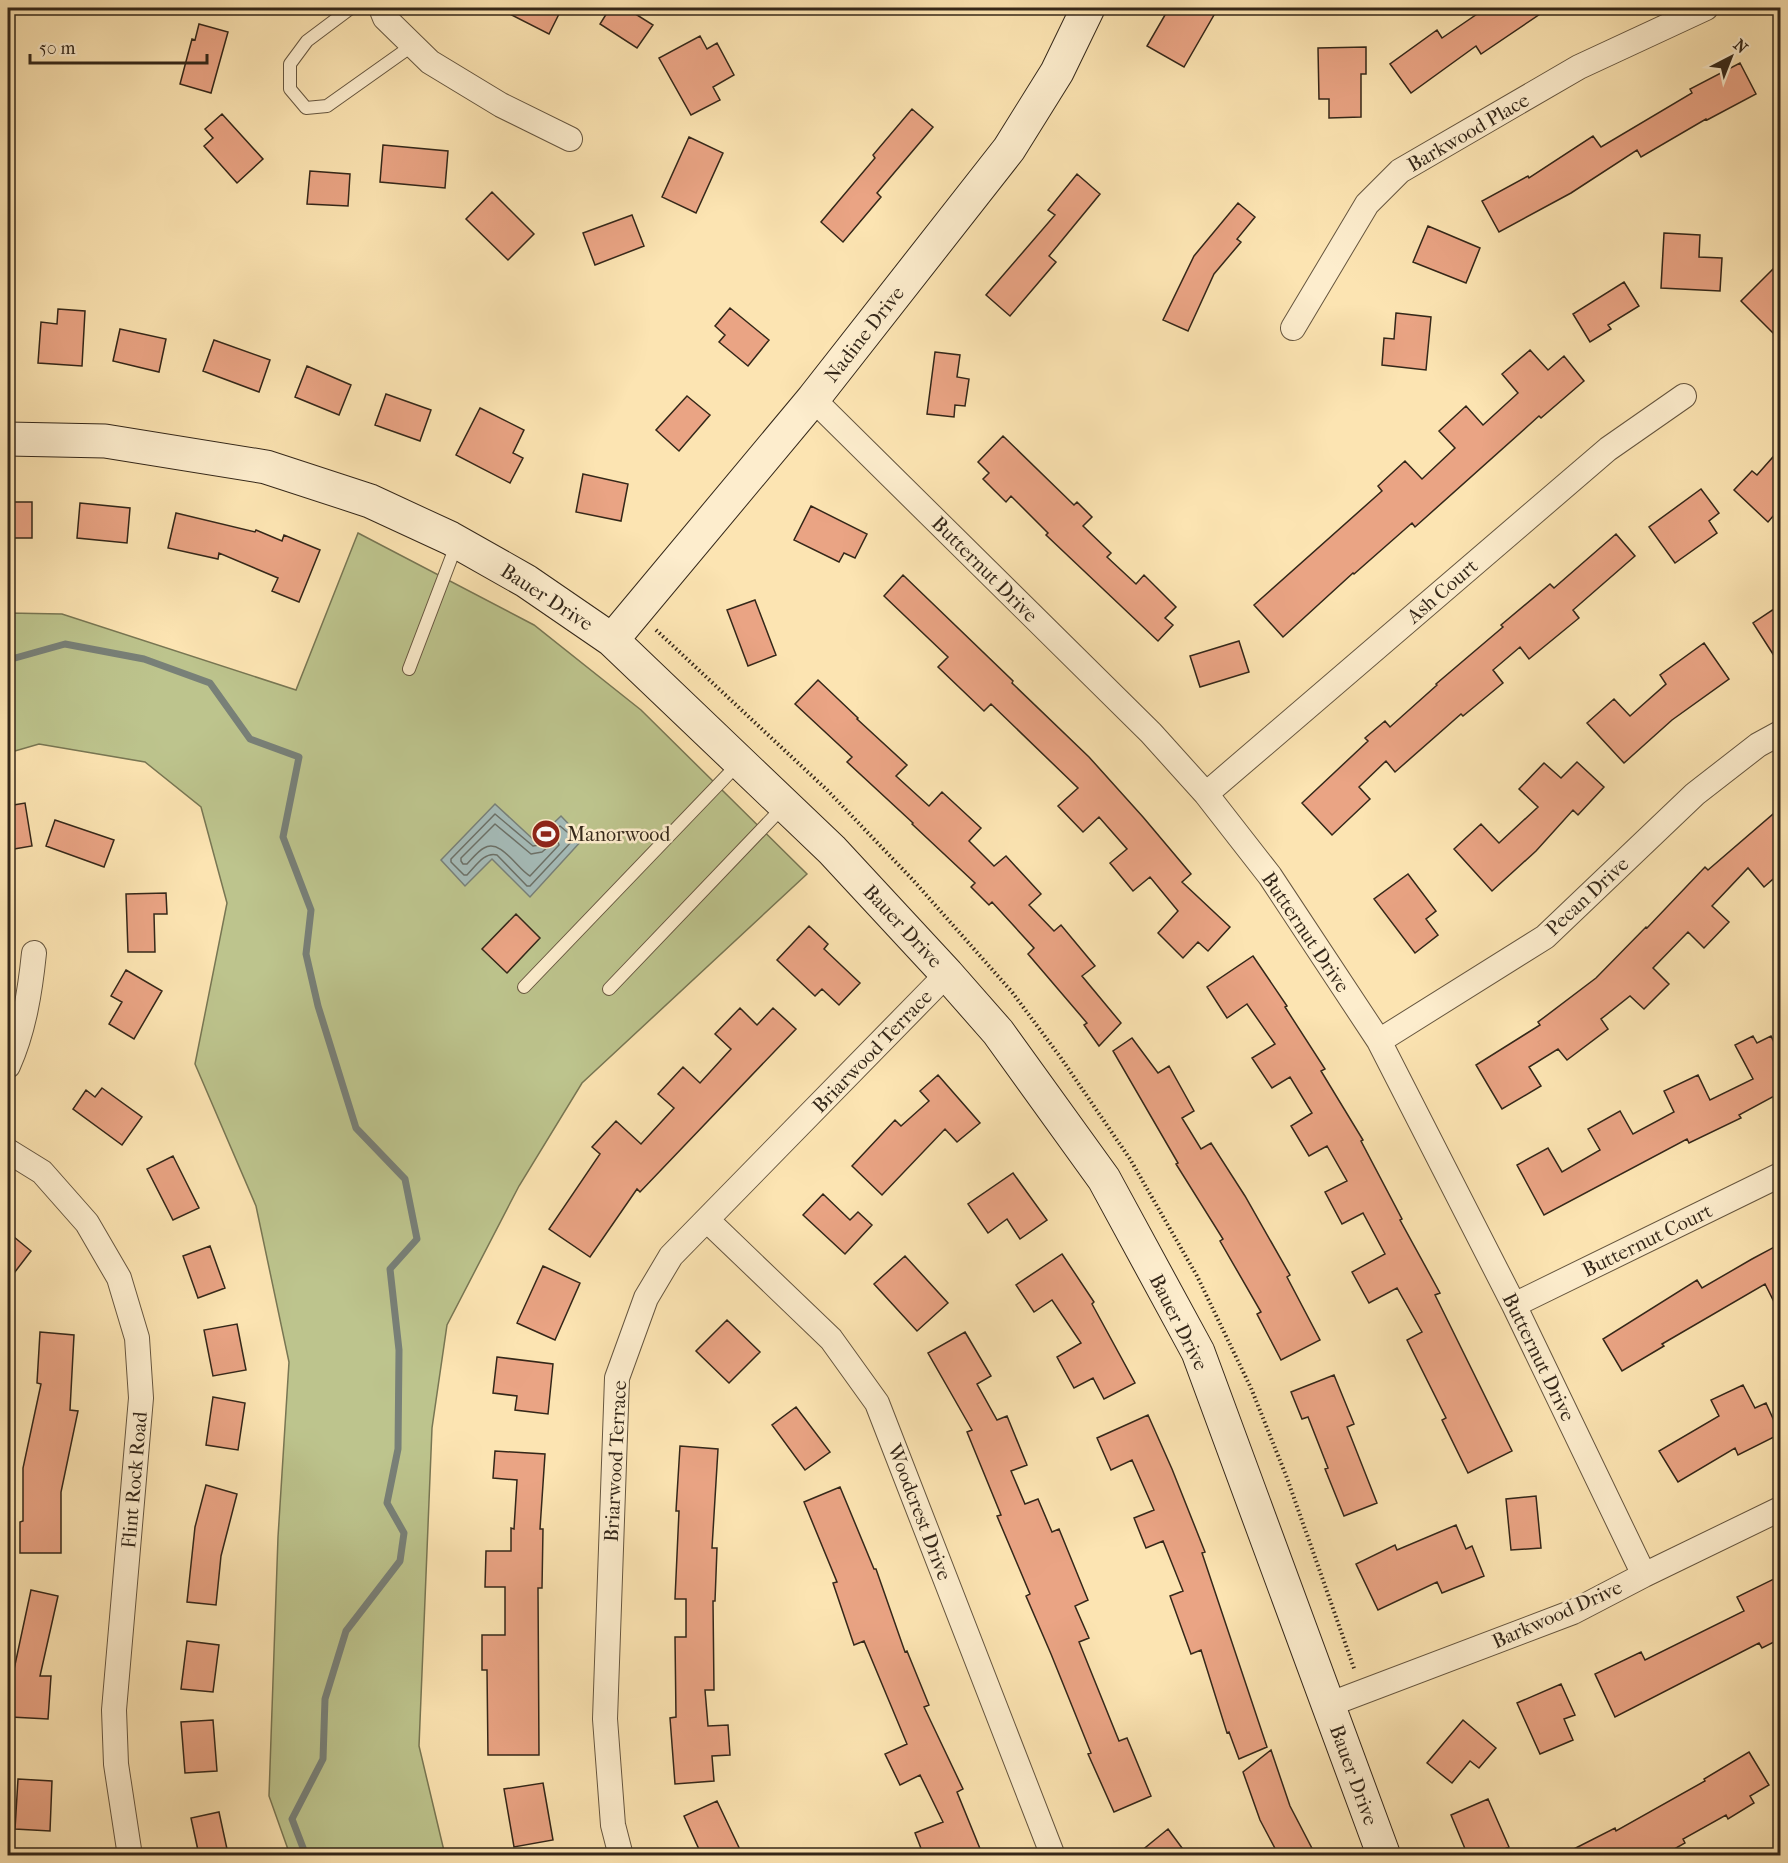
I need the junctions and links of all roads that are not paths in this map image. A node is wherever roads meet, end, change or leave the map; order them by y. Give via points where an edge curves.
1 (351, 8) edge
2 (381, 8) edge
3 (1088, 8) edge
4 (1706, 8) edge
5 (413, 45) junction
6 (570, 139) dead end
7 (1293, 328) dead end
8 (1684, 396) dead end
9 (813, 399) junction
10 (8, 439) edge
11 (457, 542) junction
12 (612, 640) junction
13 (409, 669) dead end
14 (1780, 733) edge
15 (740, 762) junction
16 (1206, 794) junction
17 (785, 805) junction
18 (34, 953) dead end
19 (947, 974) junction
20 (524, 987) dead end
21 (609, 989) dead end
22 (1379, 1041) junction
23 (8, 1066) edge
24 (8, 1151) edge
25 (1780, 1175) edge
26 (707, 1220) junction
27 (1514, 1305) junction
28 (1780, 1509) edge
29 (1644, 1575) junction
30 (1329, 1705) junction
31 (130, 1856) edge
32 (621, 1856) edge
33 (1053, 1856) edge
34 (1384, 1856) edge

1 - 5 lane via 307,41 290,64 290,89 306,108 327,106
2 - 5 street via 385,18
3 - 9 street, Nadine Drive via 1057,72 1009,149
4 - 7 street, Barkwood Place via 1579,67 1400,171 1368,204
5 - 6 street via 430,62 501,105
8 - 16 street, Ash Court via 1608,449
9 - 12 street, Nadine Drive
9 - 16 street, Butternut Drive via 1151,733
10 - 11 street, Bauer Drive via 105,441 266,467 370,501
11 - 12 street, Bauer Drive via 526,581
11 - 13 lane
12 - 15 street, Bauer Drive
14 - 22 street, Pecan Drive via 1758,745 1695,794 1545,937
15 - 17 street, Bauer Drive
15 - 20 lane
16 - 22 street, Butternut Drive via 1270,876
17 - 19 street, Bauer Drive
17 - 21 lane
18 - 23 street via 29,1002
19 - 26 street, Briarwood Terrace
19 - 30 street, Bauer Drive via 998,1032 1104,1179 1198,1352
22 - 27 street, Butternut Drive
24 - 31 street, Flint Rock Road via 42,1172 87,1223 119,1278 137,1338 141,1398 114,1710 116,1764
25 - 27 street, Butternut Court
26 - 32 street, Briarwood Terrace via 671,1256 646,1298 617,1378 605,1719 613,1825
26 - 33 street, Woodcrest Drive via 831,1340 877,1403
27 - 29 street, Butternut Drive
28 - 29 street, Barkwood Drive
29 - 30 street, Barkwood Drive via 1573,1612
30 - 34 street, Bauer Drive

